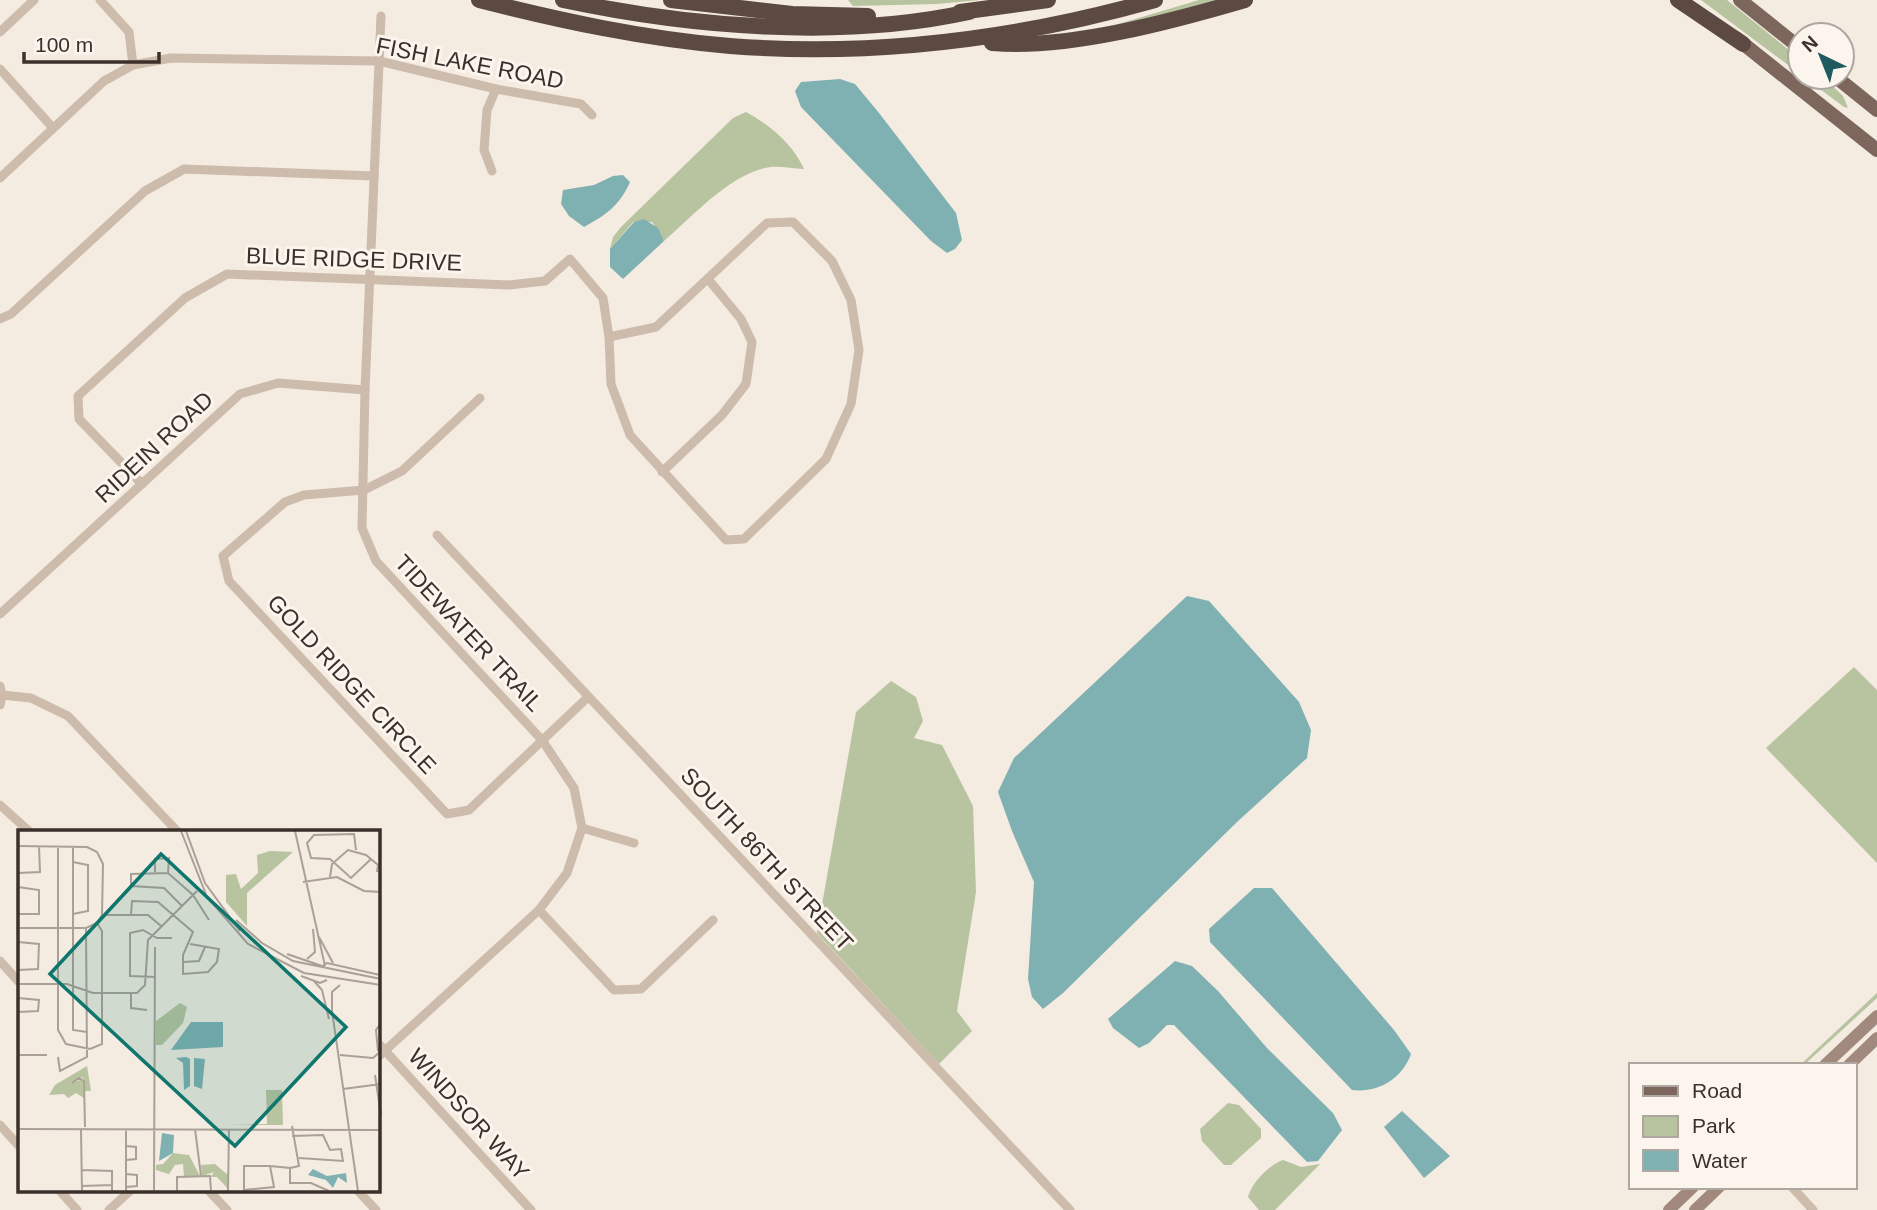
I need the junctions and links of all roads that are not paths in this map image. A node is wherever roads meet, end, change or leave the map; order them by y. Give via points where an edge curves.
1 (34, 0) edge
2 (100, 0) edge
3 (479, 0) edge
4 (563, 0) edge
5 (671, 0) edge
6 (1048, 0) edge
7 (1155, 0) edge
8 (1245, 0) edge
9 (1678, 0) edge
10 (1688, 0) edge
11 (1740, 0) edge
12 (381, 16) dead end
13 (828, 21) junction
14 (0, 32) edge
15 (1786, 37) edge
16 (968, 40) junction
17 (1743, 44) junction
18 (379, 61) junction
19 (133, 65) junction
20 (0, 69) edge
21 (496, 89) junction
22 (1853, 91) edge
23 (1877, 110) edge
24 (592, 115) dead end
25 (53, 128) junction
26 (1877, 150) edge
27 (492, 171) dead end
28 (374, 176) junction
29 (0, 178) edge
30 (369, 279) junction
31 (708, 279) junction
32 (0, 319) edge
33 (609, 337) junction
34 (365, 390) junction
35 (480, 398) dead end
36 (662, 472) junction
37 (142, 484) junction
38 (364, 489) junction
39 (437, 535) dead end
40 (0, 614) edge
41 (1, 696) edge
42 (588, 696) junction
43 (542, 740) junction
44 (0, 805) edge
45 (582, 828) junction
46 (28, 830) edge
47 (176, 830) edge
48 (634, 843) dead end
49 (539, 910) junction
50 (713, 920) dead end
51 (0, 961) edge
52 (18, 981) edge
53 (1877, 1016) edge
54 (1877, 1038) edge
55 (380, 1050) edge
56 (1827, 1063) edge
57 (1851, 1063) edge
58 (0, 1125) edge
59 (18, 1145) edge
60 (1691, 1189) edge
61 (1717, 1189) edge
62 (1794, 1189) edge
63 (61, 1192) edge
64 (129, 1192) edge
65 (210, 1192) edge
66 (360, 1192) edge
67 (77, 1210) edge
68 (109, 1210) edge
69 (228, 1210) edge
70 (376, 1210) edge
71 (531, 1210) edge
72 (1070, 1210) edge
73 (1669, 1210) edge
74 (1695, 1210) edge
75 (1813, 1210) edge

1 - 14 street
2 - 19 street via 129,32
3 - 16 highway via 654,37 731,46 849,48
4 - 13 highway via 746,24
5 - 13 highway
6 - 13 highway via 969,12
7 - 16 highway via 1079,20
8 - 16 highway via 1079,38 1013,44
9 - 17 highway
10 - 17 main road
11 - 15 main road
12 - 18 street, TIDEWATER TRAIL
17 - 26 main road
18 - 19 street, FISH LAKE ROAD via 171,58
18 - 21 street, FISH LAKE ROAD
18 - 28 street, TIDEWATER TRAIL
19 - 25 street, FISH LAKE ROAD via 104,81
20 - 25 street
21 - 24 street, FISH LAKE ROAD via 581,104
21 - 27 street via 488,110 484,150
22 - 23 main road
25 - 29 street, FISH LAKE ROAD
28 - 30 street, TIDEWATER TRAIL
28 - 32 street via 184,169 145,191 11,314
30 - 33 street, BLUE RIDGE DRIVE via 509,285 544,281 570,259 603,298
30 - 34 street, TIDEWATER TRAIL
30 - 37 street, BLUE RIDGE DRIVE via 227,274 175,307 78,396 79,419
31 - 33 street via 656,327
31 - 36 street via 741,319 752,342 746,384 722,415
31 - 36 street via 767,223 793,222 832,261 851,300 859,351 850,404 826,459 744,539 726,540
33 - 36 street via 611,384 630,435
34 - 37 street, RIDEIN ROAD via 278,383 240,394
34 - 38 street, TIDEWATER TRAIL
35 - 38 street via 402,471
37 - 40 street, RIDEIN ROAD
38 - 43 street, TIDEWATER TRAIL via 362,528 376,561
38 - 43 street, GOLD RIDGE CIRCLE via 304,495 285,502 223,556 229,581 447,814 469,810
39 - 42 street, SOUTH 86TH STREET
41 - 47 street via 31,698 68,716
42 - 43 street, GOLD RIDGE CIRCLE
42 - 72 street, SOUTH 86TH STREET
43 - 45 street, TIDEWATER TRAIL via 574,789
44 - 46 street
45 - 48 street
45 - 49 street via 567,873
49 - 50 street via 614,990 641,989
49 - 55 street
51 - 52 street
53 - 56 main road
54 - 57 main road
55 - 71 street, WINDSOR WAY
58 - 59 street
60 - 73 main road
61 - 74 main road
62 - 75 street
63 - 67 street
64 - 68 street
65 - 69 street
66 - 70 street

